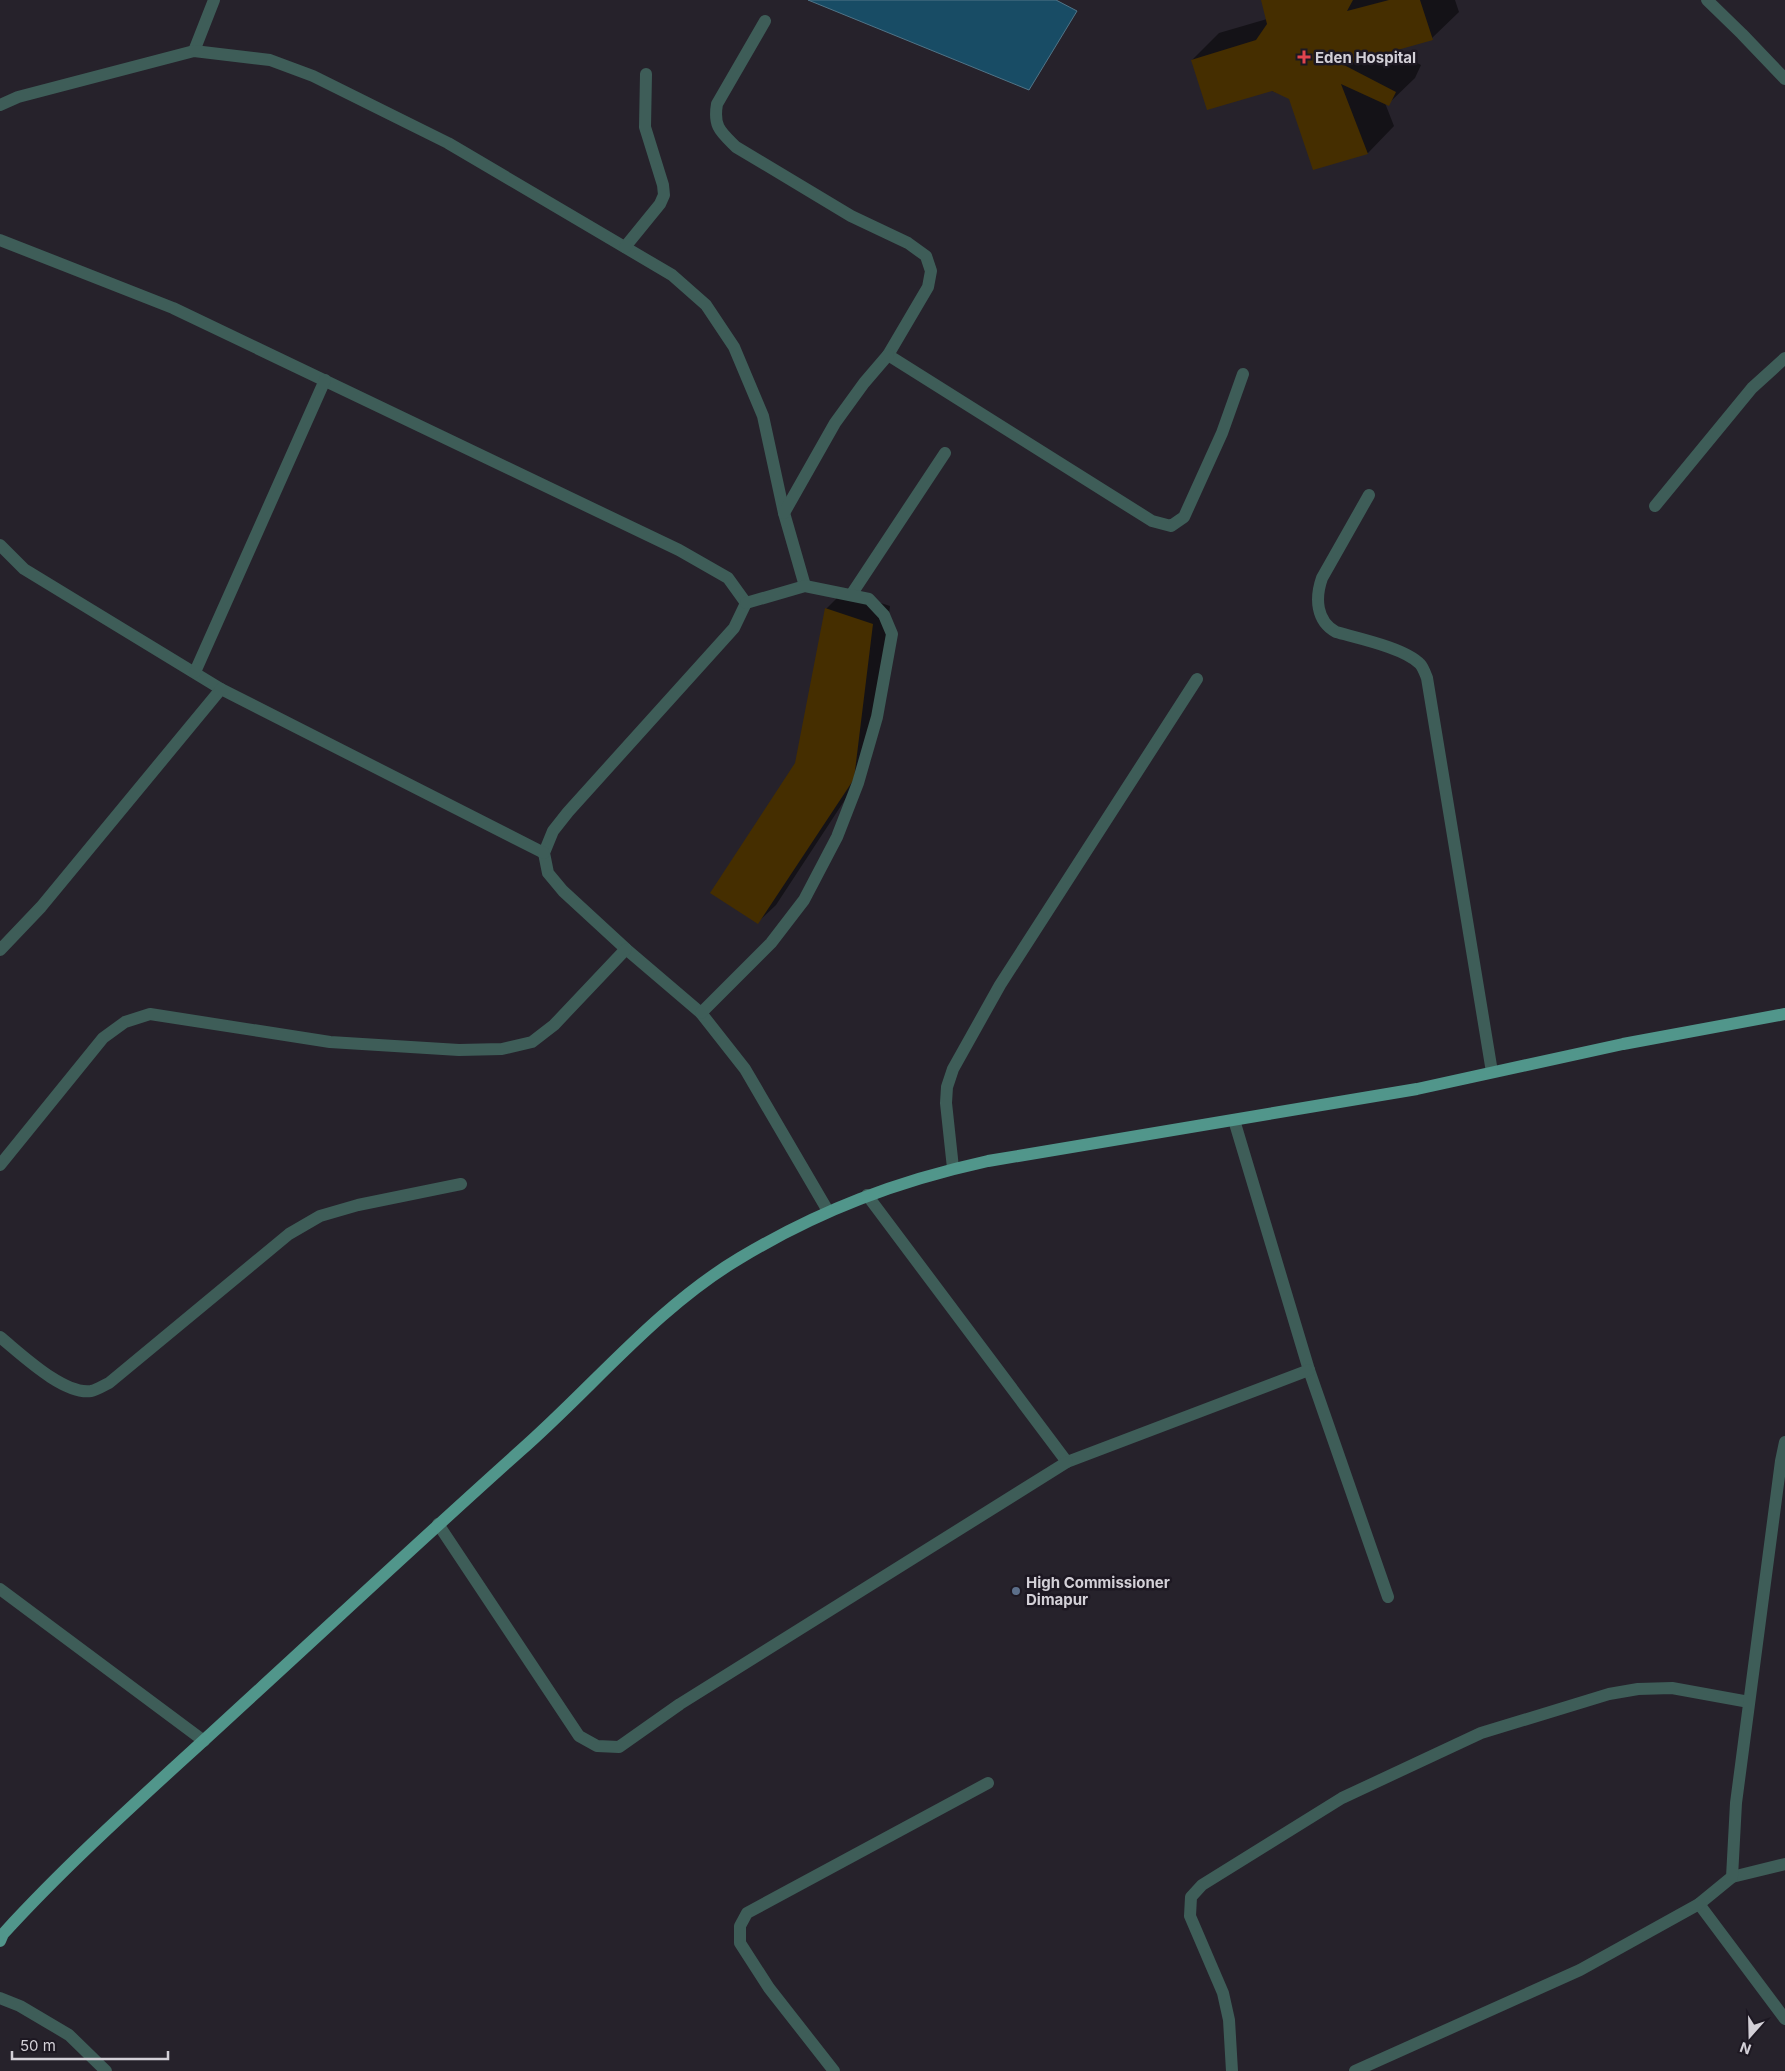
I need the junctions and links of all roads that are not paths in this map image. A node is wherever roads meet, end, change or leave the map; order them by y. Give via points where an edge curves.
1 (214, 0) edge
2 (1707, 0) edge
3 (765, 21) dead end
4 (194, 51) junction
5 (646, 74) dead end
6 (1785, 79) edge
7 (0, 105) edge
8 (0, 240) edge
9 (625, 247) junction
10 (888, 354) junction
11 (1785, 358) edge
12 (1243, 374) dead end
13 (325, 380) junction
14 (945, 453) dead end
15 (1369, 495) dead end
16 (1655, 506) dead end
17 (784, 513) junction
18 (0, 545) edge
19 (805, 586) junction
20 (851, 595) junction
21 (746, 602) junction
22 (195, 672) junction
23 (1197, 679) dead end
24 (221, 689) junction
25 (544, 853) junction
26 (626, 949) junction
27 (0, 950) edge
28 (701, 1012) junction
29 (1785, 1014) edge
30 (1492, 1072) junction
31 (1234, 1120) junction
32 (0, 1165) edge
33 (953, 1168) junction
34 (461, 1184) dead end
35 (867, 1194) junction
36 (828, 1211) junction
37 (0, 1337) edge
38 (1309, 1370) junction
39 (1785, 1442) edge
40 (1067, 1462) junction
41 (438, 1524) junction
42 (0, 1589) edge
43 (1388, 1597) dead end
44 (1749, 1702) junction
45 (204, 1741) junction
46 (988, 1783) dead end
47 (1785, 1864) edge
48 (1732, 1877) junction
49 (1699, 1904) junction
50 (1, 1937) edge
51 (0, 1998) edge
52 (1785, 2019) edge
53 (106, 2071) edge
54 (834, 2071) edge
55 (1232, 2071) edge
56 (1354, 2071) edge

1 - 4 street
2 - 6 street
3 - 10 street via 717,104 715,118 721,132 736,147 851,216 908,243 926,256 931,271 928,287
4 - 7 street via 18,97
4 - 9 street via 270,60 313,76 448,143
5 - 9 street via 645,128 664,195
8 - 13 street via 173,308
9 - 17 street via 672,275 706,306 734,347 763,416
10 - 12 street via 1152,521 1171,526 1184,517 1222,432
10 - 17 street via 835,423
11 - 16 street via 1752,388
13 - 21 street via 679,550 728,578
13 - 22 street
14 - 20 street
15 - 30 street via 1322,578 1318,604 1328,628 1411,656 1421,664 1427,678
17 - 19 street
18 - 22 street via 24,569
19 - 20 street
19 - 21 street
20 - 28 street via 870,599 884,615 892,634 877,717 858,783 837,837 804,900 771,943
21 - 25 street via 734,628 568,812 553,832
22 - 24 street
23 - 33 street via 1000,985 953,1068 946,1104
24 - 25 street
24 - 27 street via 41,907
25 - 26 street via 548,873 563,891
26 - 28 street
26 - 32 street via 554,1025 532,1042 502,1049 459,1050 330,1042 150,1014 125,1022 103,1038
28 - 36 street via 745,1069
29 - 30 main road
30 - 31 main road via 1417,1089
31 - 33 main road via 1160,1130
31 - 38 street
33 - 35 main road
34 - 37 street via 320,1216 289,1234 109,1383 91,1391 68,1387 42,1372
35 - 36 main road
35 - 40 street
36 - 41 main road via 738,1259 702,1284 624,1351 525,1447
38 - 40 street
38 - 43 street
39 - 44 street
40 - 41 street via 680,1704 619,1747 598,1746 579,1736
41 - 45 main road
42 - 45 street
44 - 48 street via 1736,1803
44 - 55 street via 1672,1688 1638,1688 1481,1733 1342,1798 1202,1885 1191,1897 1190,1916 1223,1993 1229,2020
45 - 50 main road via 96,1839
46 - 54 street via 747,1913 740,1926 740,1943
47 - 48 street
48 - 49 street
49 - 52 street
49 - 56 street via 1580,1970
51 - 53 street via 69,2035

